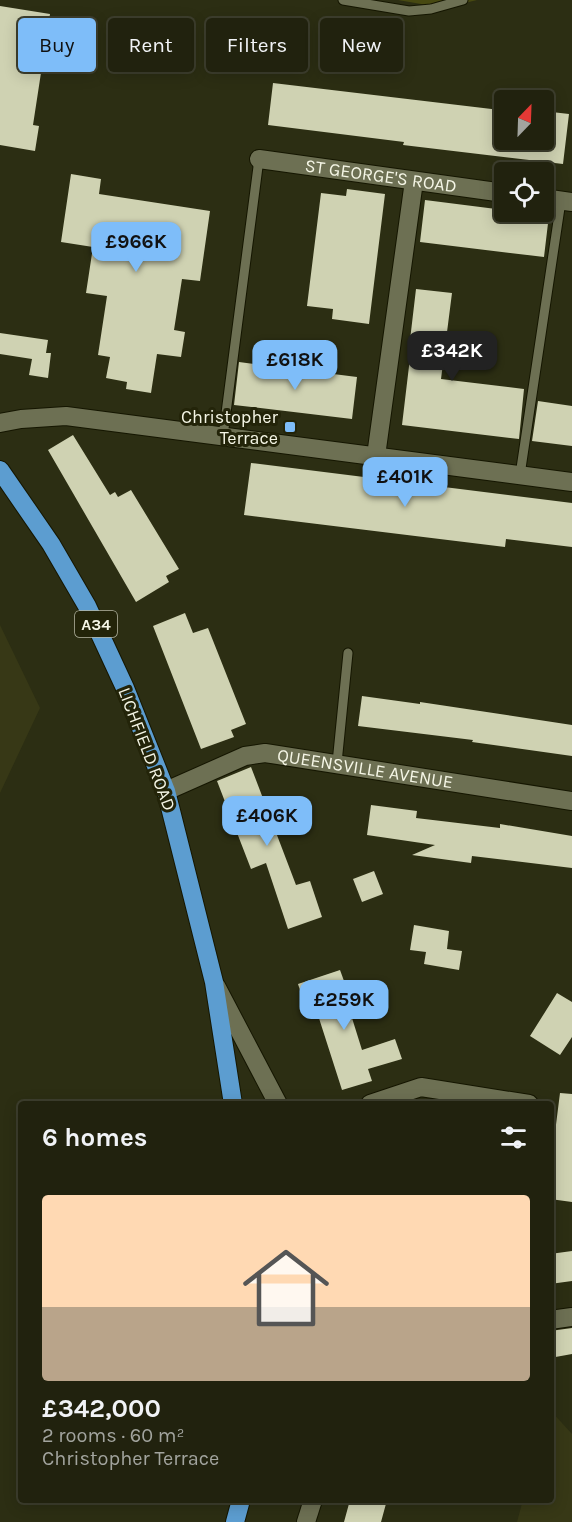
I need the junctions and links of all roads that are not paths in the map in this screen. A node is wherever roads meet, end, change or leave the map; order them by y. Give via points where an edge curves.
1 (343, 0) edge
2 (463, 0) edge
3 (259, 159) joint
4 (414, 181) junction
5 (494, 192) edge
6 (559, 200) edge
7 (0, 423) edge
8 (222, 436) junction
9 (376, 456) junction
10 (0, 470) edge
11 (520, 475) junction
12 (572, 482) edge
13 (348, 653) dead end
14 (337, 763) junction
15 (166, 791) junction
16 (572, 801) edge
17 (214, 982) junction
18 (232, 1101) edge
19 (276, 1101) edge
20 (379, 1101) edge
21 (510, 1101) edge
22 (572, 1317) edge
23 (554, 1319) edge
24 (240, 1503) edge
25 (313, 1503) edge
26 (235, 1522) edge
27 (306, 1522) edge

1 - 2 lane via 409,11
3 - 4 street, ST GEORGE'S ROAD
3 - 8 lane
4 - 5 street, ST GEORGE'S ROAD
4 - 9 street
6 - 11 lane
7 - 8 street via 66,416
8 - 9 street
9 - 11 street
10 - 15 highway, LICHFIELD ROAD / A34 via 51,544 87,606
11 - 12 street
13 - 14 lane
14 - 15 street, QUEENSVILLE AVENUE via 255,754
14 - 16 street, QUEENSVILLE AVENUE
15 - 17 highway, LICHFIELD ROAD / A34
17 - 18 highway, LICHFIELD ROAD / A34
17 - 19 street
20 - 21 street via 421,1087
22 - 23 street
24 - 26 highway
25 - 27 street

